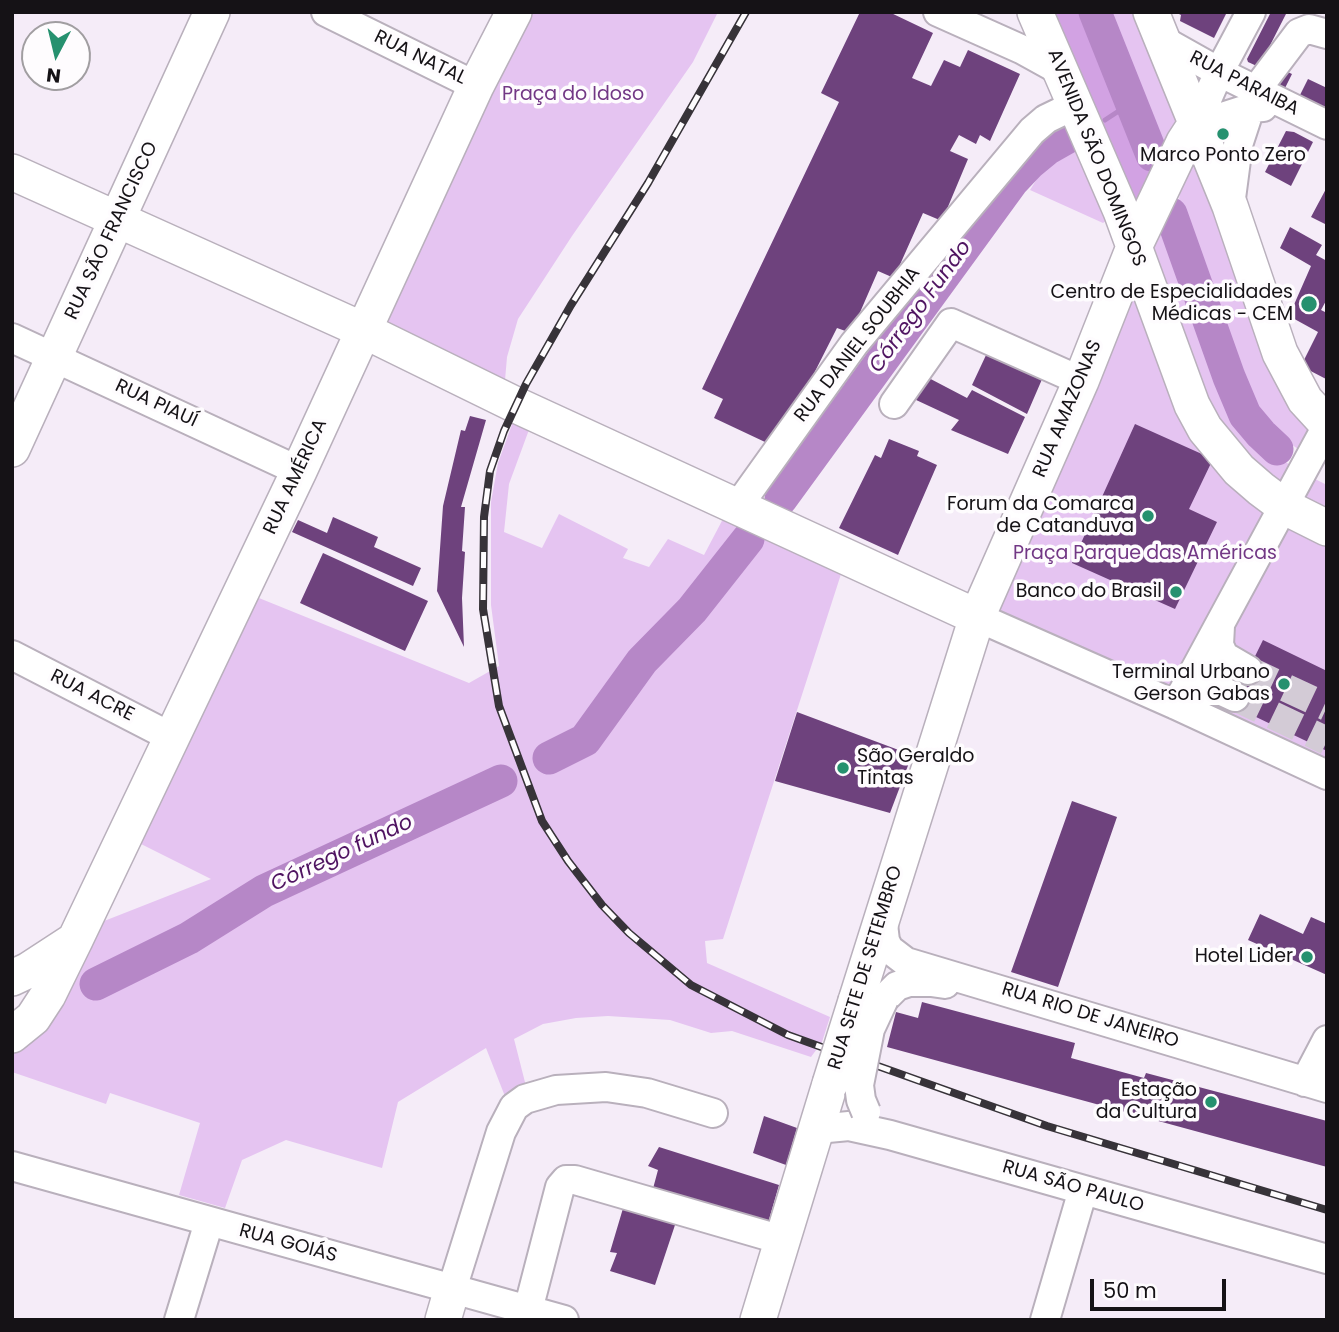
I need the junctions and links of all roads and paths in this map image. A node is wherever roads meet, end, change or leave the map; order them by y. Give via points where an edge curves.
1 (212, 12) edge
2 (326, 12) edge
3 (514, 12) edge
4 (938, 12) edge
5 (1035, 12) edge
6 (1251, 12) edge
7 (1157, 26) edge
8 (1327, 34) edge
9 (1061, 71) junction
10 (1219, 72) junction
11 (476, 86) junction
12 (1253, 99) junction
13 (1079, 113) junction
14 (1325, 124) edge
15 (1190, 132) junction
16 (12, 172) edge
17 (1230, 206) junction
18 (118, 219) junction
19 (1133, 228) junction
20 (365, 331) junction
21 (12, 338) edge
22 (54, 357) junction
23 (1081, 381) junction
24 (894, 404) dead end
25 (1325, 429) edge
26 (12, 449) edge
27 (299, 471) junction
28 (1288, 501) junction
29 (738, 506) junction
30 (1327, 528) edge
31 (977, 617) junction
32 (1220, 626) junction
33 (12, 656) edge
34 (1176, 705) junction
35 (171, 737) junction
36 (1327, 775) edge
37 (882, 916) junction
38 (75, 940) junction
39 (12, 978) edge
40 (870, 1000) junction
41 (1058, 1005) junction
42 (12, 1035) edge
43 (1327, 1040) edge
44 (1316, 1085) edge
45 (713, 1112) dead end
46 (817, 1129) junction
47 (890, 1135) junction
48 (12, 1166) edge
49 (1083, 1190) junction
50 (209, 1222) junction
51 (782, 1240) junction
52 (1327, 1259) edge
53 (447, 1304) edge
54 (528, 1310) junction
55 (179, 1320) edge
56 (564, 1320) edge
57 (758, 1320) edge
58 (1045, 1320) edge

1 - 18 main road, RUA SÃO FRANCISCO
2 - 11 street, RUA NATAL
3 - 11 main road, RUA AMÉRICA
4 - 9 street
5 - 9 main road, AVENIDA SÃO DOMINGOS
6 - 10 street, RUA AMAZONAS
7 - 10 street, RUA PARAIBA
7 - 15 main road
8 - 12 street via 1309,29 1299,33
9 - 13 main road, AVENIDA SÃO DOMINGOS
10 - 12 street, RUA PARAIBA
10 - 15 street, RUA AMAZONAS
11 - 20 main road, RUA AMÉRICA
12 - 14 street, RUA PARAIBA
12 - 15 street
12 - 17 street via 1238,145 1243,174
13 - 19 main road, AVENIDA SÃO DOMINGOS
13 - 29 street, RUA DANIEL SOUBHIA via 1046,119 1032,131 854,344
15 - 17 main road
15 - 19 main road, RUA AMAZONAS
16 - 18 main road
17 - 25 main road via 1280,353
18 - 20 main road
18 - 22 main road, RUA SÃO FRANCISCO
19 - 23 main road, RUA AMAZONAS
19 - 28 main road, AVENIDA SÃO DOMINGOS via 1192,405 1205,429 1239,470
20 - 27 main road, RUA AMÉRICA
20 - 29 main road
21 - 22 street, RUA PIAUÍ
22 - 26 main road, RUA SÃO FRANCISCO
22 - 27 street, RUA PIAUÍ
23 - 24 street via 951,323
23 - 31 main road, RUA AMAZONAS
25 - 28 street
27 - 35 main road, RUA AMÉRICA
28 - 30 main road, AVENIDA SÃO DOMINGOS
28 - 32 street
29 - 31 main road
31 - 34 street
31 - 37 main road, RUA SETE DE SETEMBRO
32 - 34 street
32 - 34 street via 1219,645 1224,656 1242,667 1238,681 1229,694 1198,693
33 - 35 street, RUA ACRE
34 - 36 street
35 - 38 main road, RUA AMÉRICA
37 - 40 main road, RUA SETE DE SETEMBRO
37 - 41 street, RUA RIO DE JANEIRO via 889,949 906,961
38 - 39 main road
38 - 42 main road, RUA AMÉRICA via 48,995 33,1017
40 - 41 street via 909,982 932,982
40 - 46 main road, RUA SETE DE SETEMBRO, bridge via 828,1092
40 - 47 street, bridge via 861,1100 866,1112
41 - 44 street, RUA RIO DE JANEIRO
43 - 44 street
45 - 53 street via 606,1087 556,1090 514,1107 501,1132
46 - 47 street, RUA SÃO PAULO via 849,1126
46 - 51 main road, RUA SETE DE SETEMBRO
47 - 49 street, RUA SÃO PAULO
48 - 50 street, RUA GOIÁS
49 - 52 street, RUA SÃO PAULO
49 - 58 street
50 - 53 street, RUA GOIÁS
50 - 55 street
51 - 54 street via 566,1180 560,1187
51 - 57 main road, RUA SETE DE SETEMBRO
53 - 54 street, RUA GOIÁS
54 - 56 street, RUA GOIÁS

